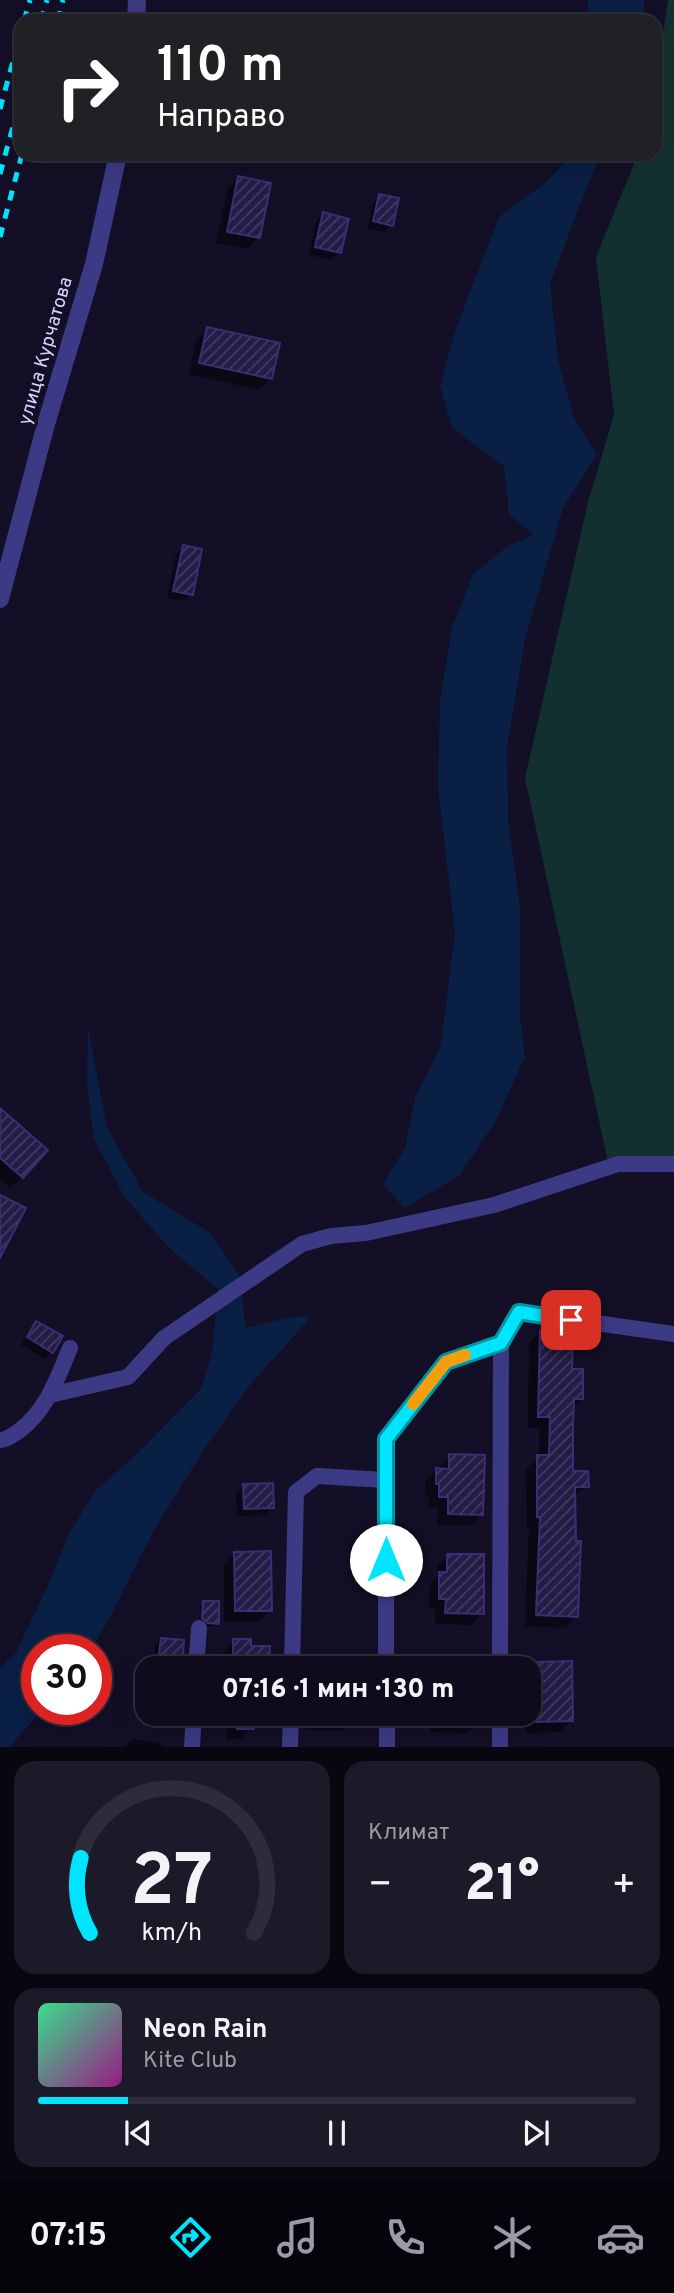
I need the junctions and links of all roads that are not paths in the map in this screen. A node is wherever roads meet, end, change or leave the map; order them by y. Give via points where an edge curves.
1 (116, 161) edge
2 (0, 599) edge
3 (674, 1164) edge
4 (674, 1334) edge
5 (501, 1343) junction
6 (70, 1348) dead end
7 (50, 1395) junction
8 (0, 1440) edge
9 (385, 1480) junction
10 (199, 1628) dead end
11 (198, 1656) edge
12 (292, 1656) edge
13 (386, 1656) edge
14 (500, 1656) edge
15 (193, 1726) edge
16 (291, 1726) edge
17 (387, 1726) edge
18 (500, 1726) edge
19 (192, 1747) edge
20 (290, 1747) edge
21 (387, 1747) edge
22 (500, 1747) edge

1 - 2 street, улица Курчатова via 94,264
3 - 7 street via 618,1164 494,1205 302,1244 164,1338 128,1377
4 - 5 street via 519,1312
5 - 9 street via 446,1362 386,1439
5 - 14 street
6 - 7 street
7 - 8 street via 33,1420
9 - 12 street via 317,1476 296,1492
9 - 13 street
10 - 11 street
15 - 19 street
16 - 20 street
17 - 21 street
18 - 22 street

